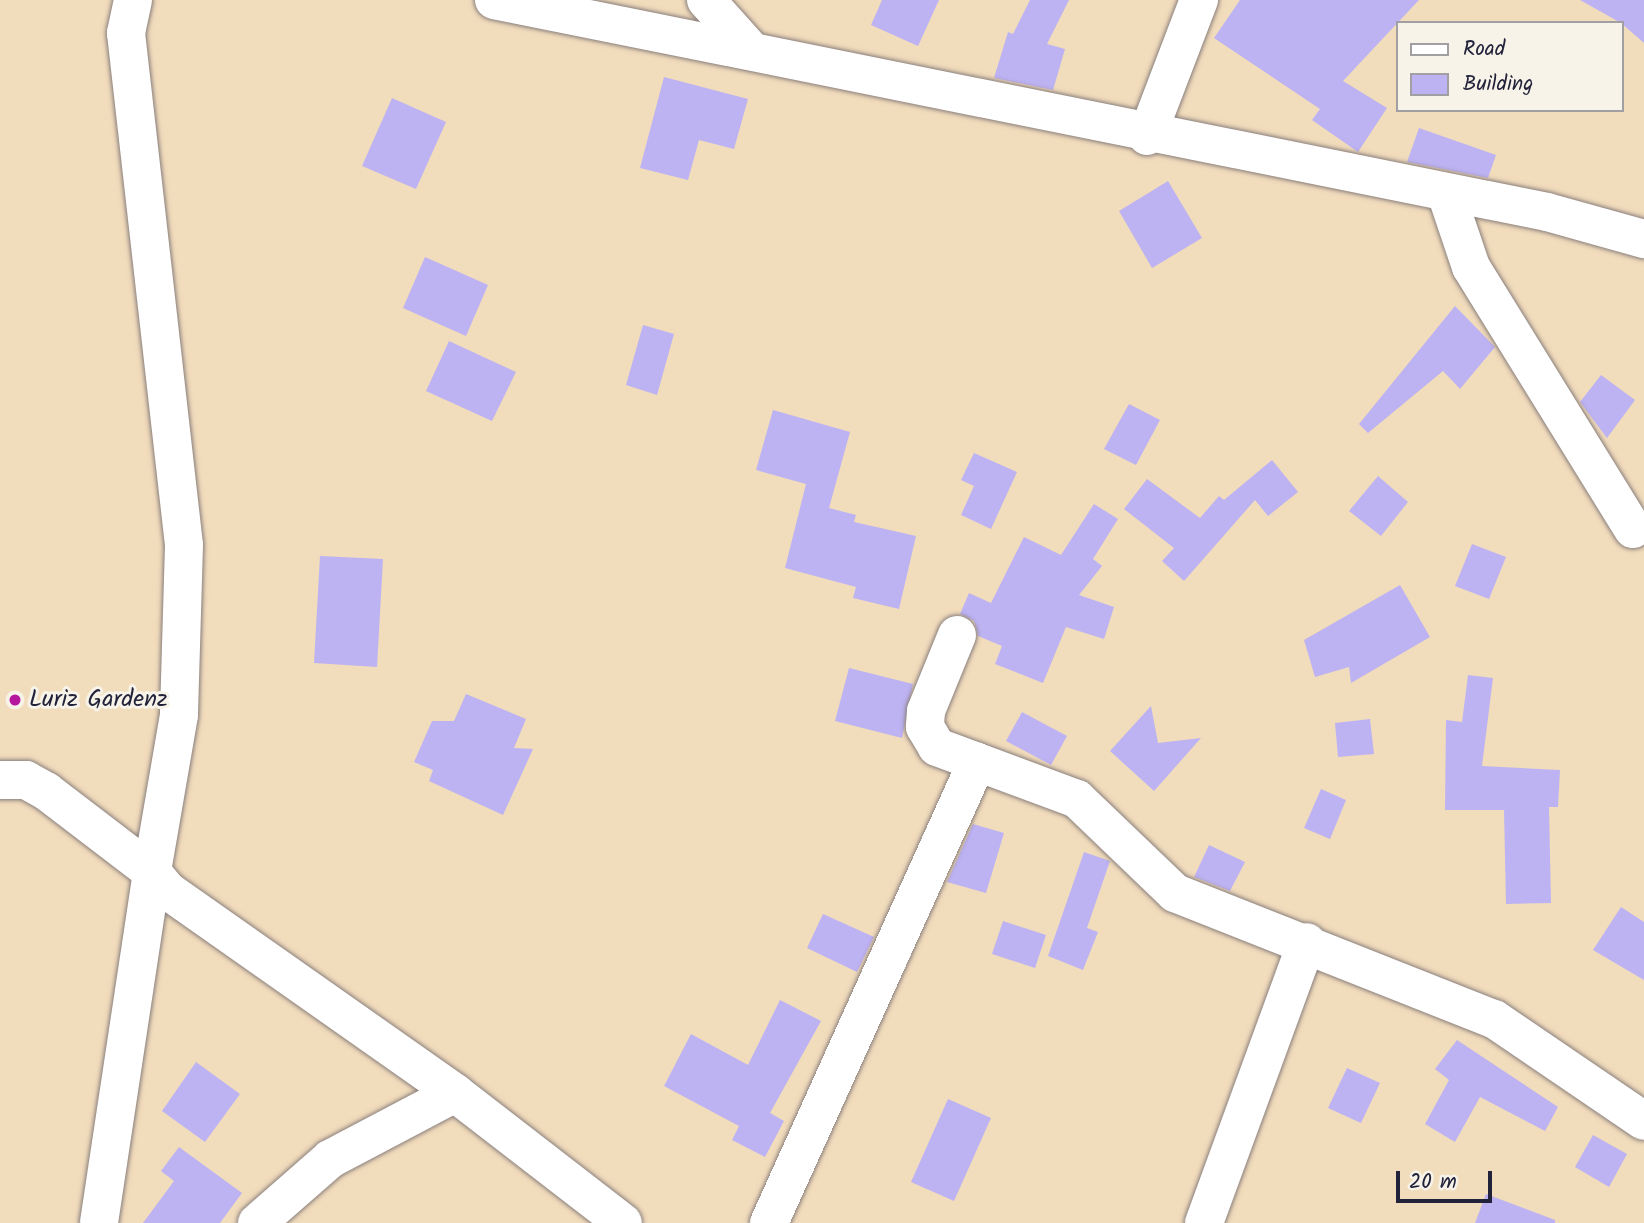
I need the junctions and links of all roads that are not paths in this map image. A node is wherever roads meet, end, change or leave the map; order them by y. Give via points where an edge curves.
1 (133, 0) edge
2 (494, 0) edge
3 (706, 0) edge
4 (1199, 0) edge
5 (750, 49) junction
6 (1147, 136) junction
7 (1447, 196) junction
8 (1644, 239) edge
9 (1633, 529) dead end
10 (957, 635) dead end
11 (977, 762) junction
12 (0, 780) edge
13 (152, 872) junction
14 (1307, 942) junction
15 (455, 1093) junction
16 (1644, 1121) edge
17 (99, 1223) edge
18 (257, 1223) edge
19 (623, 1223) edge
20 (769, 1223) edge
21 (1204, 1223) edge

1 - 13 street via 126,33 184,545 179,715
2 - 5 street
3 - 5 street
4 - 6 street
5 - 6 street
6 - 7 street
7 - 8 street via 1547,212
7 - 9 street via 1471,267
10 - 11 street via 925,727 937,747
11 - 14 street via 1077,799 1175,893 1230,919
11 - 20 street
12 - 13 street via 26,780 47,791
13 - 15 street via 168,891
13 - 17 street
14 - 16 street via 1494,1019
14 - 21 street
15 - 18 street via 330,1159
15 - 19 street

